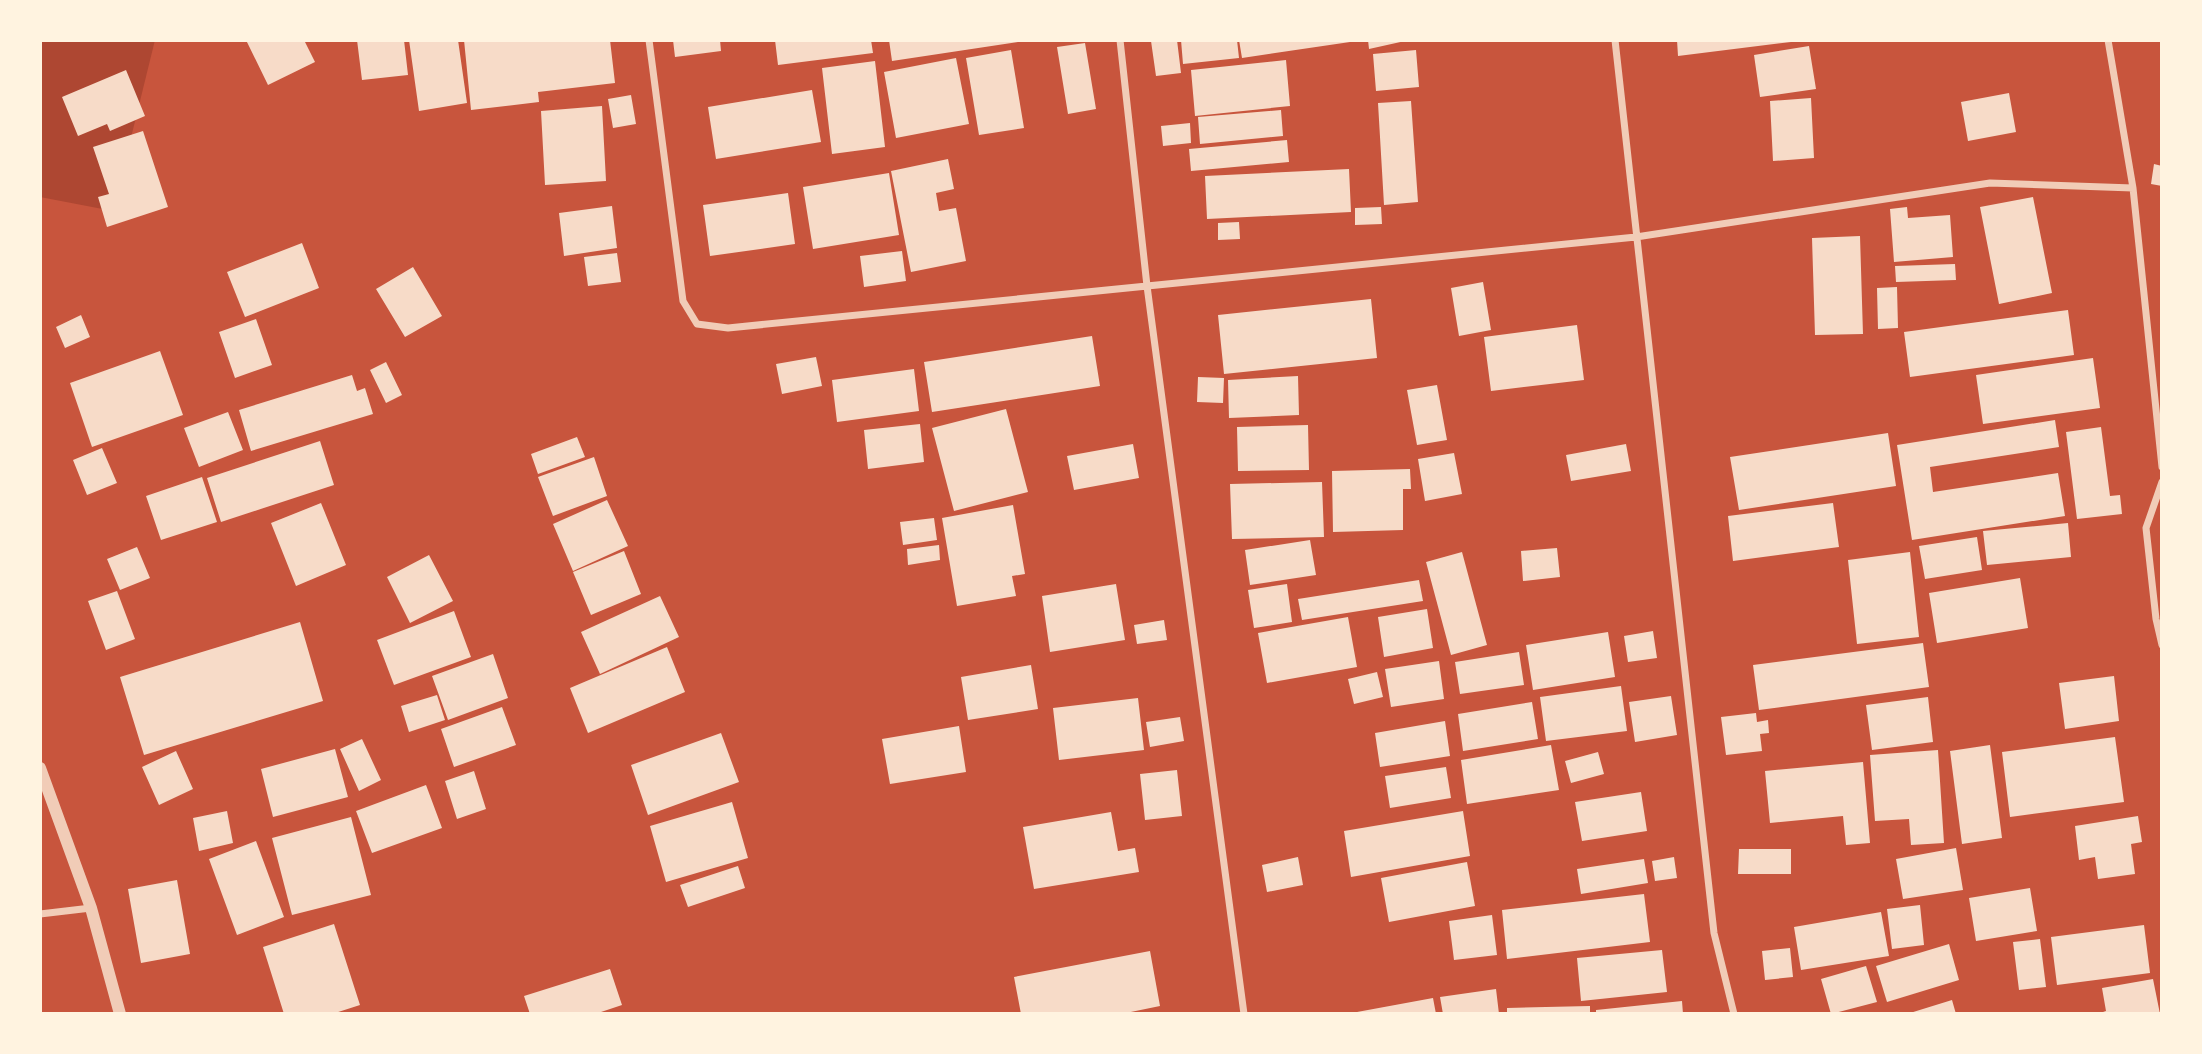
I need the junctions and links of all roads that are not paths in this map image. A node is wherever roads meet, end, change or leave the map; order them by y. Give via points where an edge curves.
1 (649, 40) edge
2 (1120, 40) edge
3 (1615, 40) edge
4 (2108, 40) edge
5 (2133, 188) junction
6 (1636, 237) junction
7 (1147, 286) junction
8 (2162, 467) edge
9 (2162, 482) edge
10 (2162, 645) edge
11 (40, 768) edge
12 (91, 908) junction
13 (40, 914) edge
14 (120, 1014) edge
15 (1244, 1014) edge
16 (1734, 1014) edge

1 - 7 street via 683,301 697,324 728,328
2 - 7 street
3 - 6 street
4 - 5 street
5 - 6 street via 1990,183
5 - 8 street
6 - 7 street
6 - 16 street via 1714,933
7 - 15 street
9 - 10 street via 2146,528
11 - 12 street
12 - 13 street
12 - 14 street

